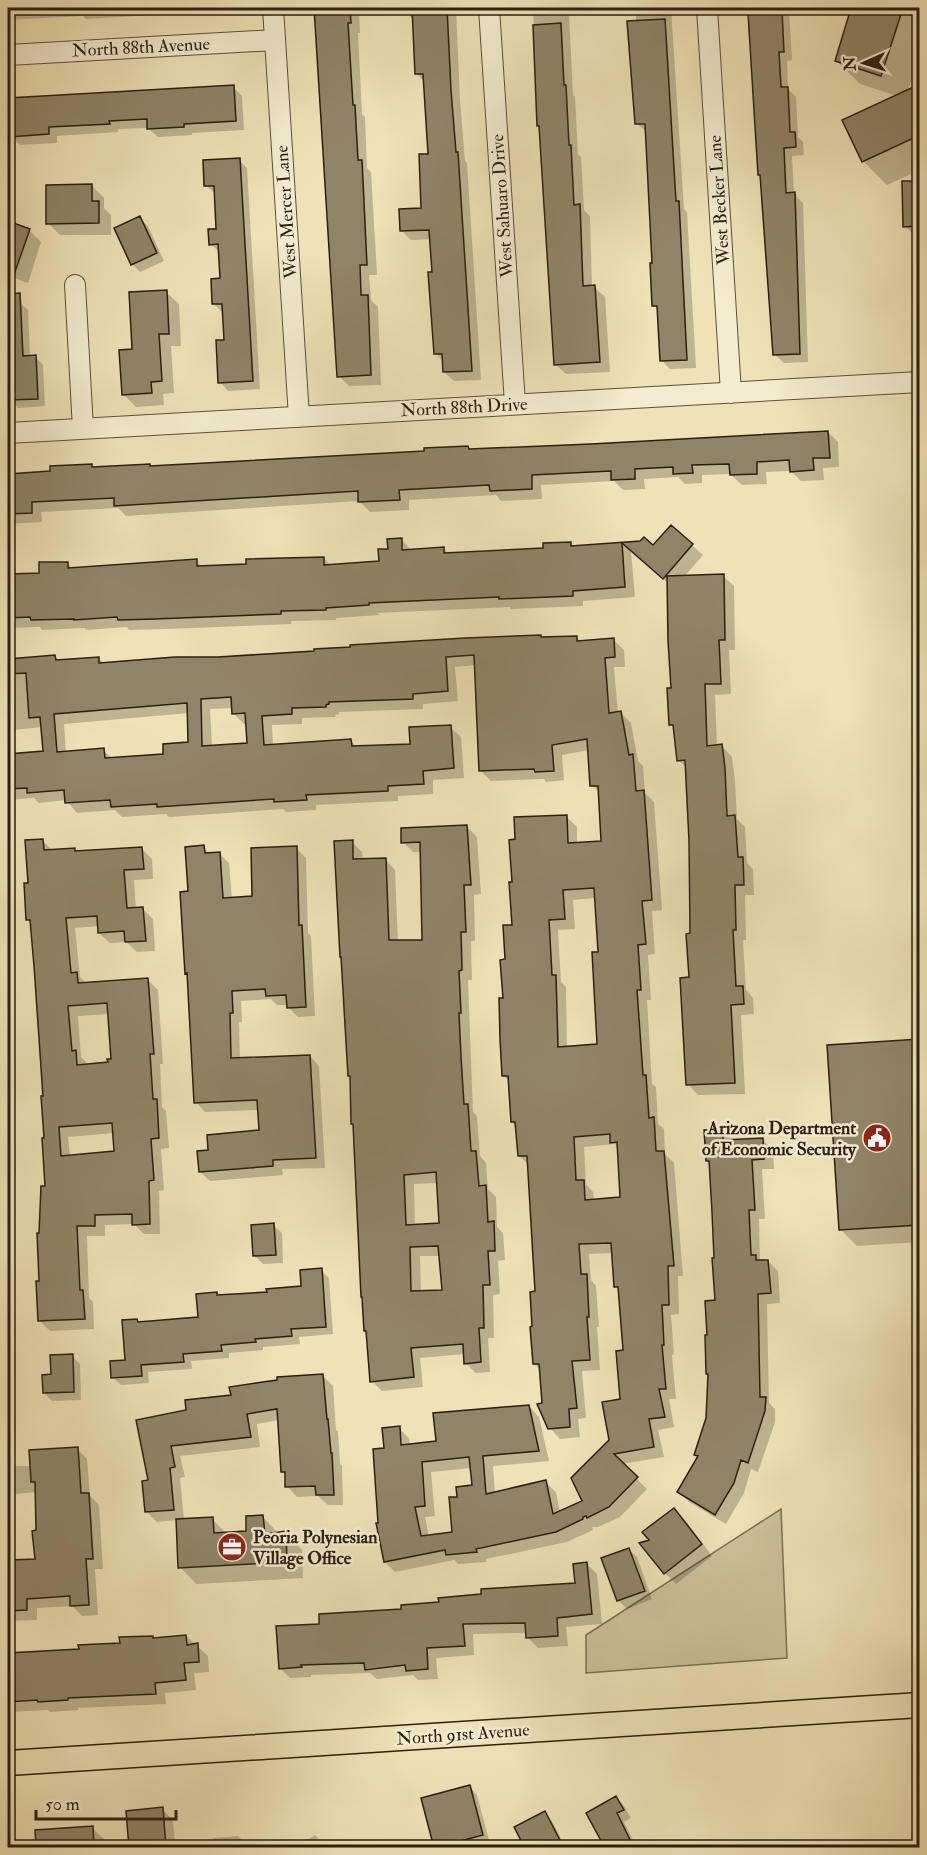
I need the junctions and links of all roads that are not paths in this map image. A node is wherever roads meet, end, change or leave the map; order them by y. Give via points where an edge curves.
1 (273, 8) edge
2 (489, 8) edge
3 (707, 8) edge
4 (275, 40) junction
5 (8, 54) edge
6 (75, 285) dead end
7 (920, 382) edge
8 (731, 393) junction
9 (515, 404) junction
10 (299, 417) junction
11 (83, 429) junction
12 (8, 433) edge
13 (920, 1705) edge
14 (8, 1763) edge

1 - 4 street, West Mercer Lane
2 - 9 street, West Sahuaro Drive
3 - 8 street, West Becker Lane
4 - 5 street, North 88th Avenue
4 - 10 street, West Mercer Lane
6 - 11 street
7 - 8 street, North 88th Drive
8 - 9 street, North 88th Drive
9 - 10 street, North 88th Drive
10 - 11 street, North 88th Drive
11 - 12 street, North 88th Drive
13 - 14 main road, North 91st Avenue

